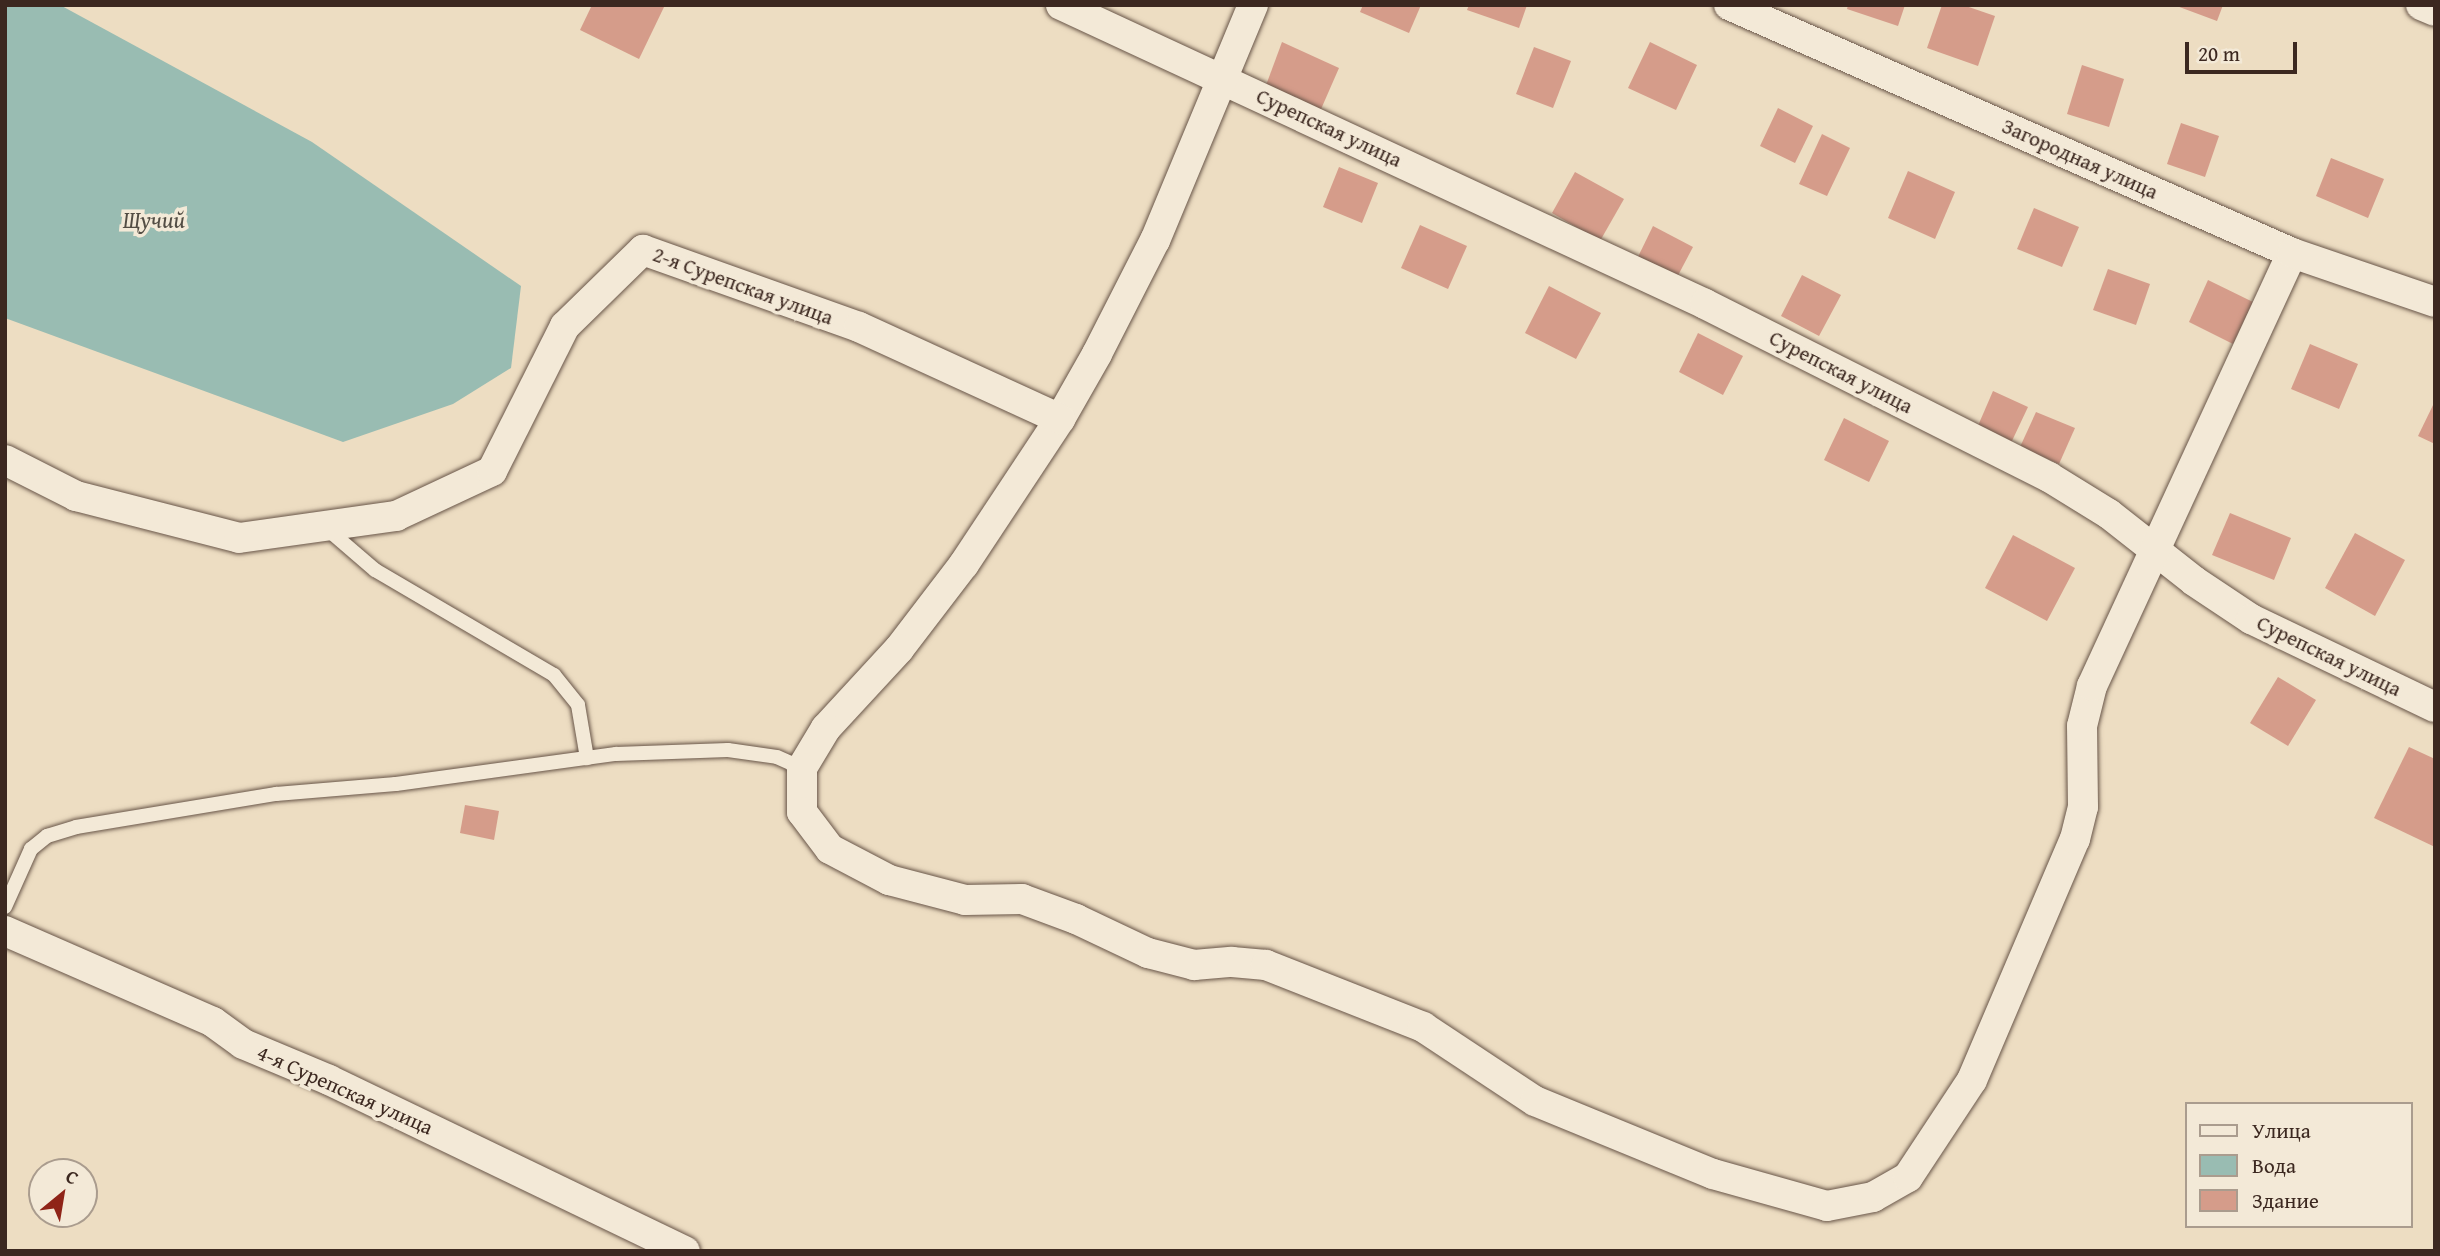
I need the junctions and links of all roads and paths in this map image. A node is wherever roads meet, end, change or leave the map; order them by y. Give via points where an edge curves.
1 (1061, 5) edge
2 (1253, 5) edge
3 (1729, 5) edge
4 (2421, 5) edge
5 (2435, 10) edge
6 (1223, 78) junction
7 (2292, 253) junction
8 (2435, 302) edge
9 (1060, 419) junction
10 (5, 460) edge
11 (323, 526) junction
12 (2154, 548) junction
13 (2435, 707) edge
14 (587, 758) junction
15 (802, 768) junction
16 (5, 907) edge
17 (5, 931) edge
18 (685, 1251) edge

1 - 6 street, Сурепская улица
2 - 6 street
3 - 7 street, Загородная улица
4 - 5 street
6 - 9 street via 1155,240
6 - 12 street, Сурепская улица via 1705,304 2025,464 2109,514
7 - 8 street, Загородная улица
7 - 12 street
9 - 11 street, 2-я Сурепская улица via 859,327 643,250 565,326 492,471 396,516
9 - 15 street via 964,564 899,649 826,728
10 - 11 street, 2-я Сурепская улица via 76,496 239,538
11 - 14 lane via 375,570 554,676 578,705
12 - 13 street, Сурепская улица via 2251,619
12 - 15 street via 2092,686 2082,726 2083,807 2075,839 1972,1080 1908,1177 1872,1197 1827,1206 1713,1174 1535,1101 1423,1027 1266,965 1194,965 1148,953 1022,899 965,900 889,880 830,849 803,812
14 - 15 lane via 728,750 765,754
14 - 16 lane via 396,784 276,794 76,827 47,836 31,849
17 - 18 street, 4-я Сурепская улица via 213,1022 243,1044 329,1080

